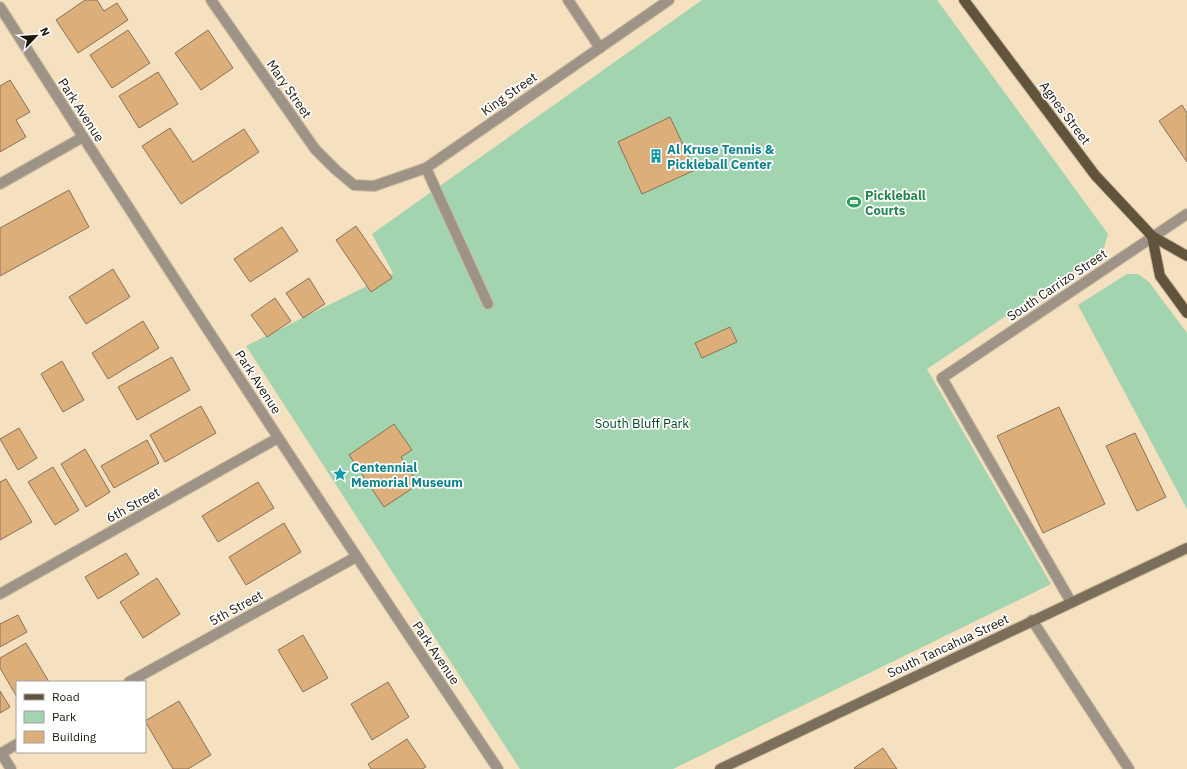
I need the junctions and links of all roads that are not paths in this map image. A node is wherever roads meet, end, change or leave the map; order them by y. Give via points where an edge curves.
1 (211, 0) edge
2 (568, 0) edge
3 (669, 0) edge
4 (964, 0) edge
5 (0, 7) edge
6 (600, 48) junction
7 (83, 137) junction
8 (426, 168) junction
9 (0, 184) edge
10 (354, 185) joint
11 (1187, 214) edge
12 (1152, 236) junction
13 (1187, 256) edge
14 (488, 304) dead end
15 (1187, 313) edge
16 (278, 438) junction
17 (1187, 548) edge
18 (356, 556) junction
19 (0, 594) edge
20 (1071, 602) junction
21 (1032, 620) junction
22 (131, 681) edge
23 (16, 745) edge
24 (1, 753) edge
25 (10, 769) edge
26 (498, 769) edge
27 (720, 769) edge
28 (1128, 769) edge

1 - 10 street, Mary Street via 315,149
2 - 6 street
3 - 6 street, King Street
4 - 12 main road, Agnes Street via 1095,175
5 - 7 street, Park Avenue
6 - 8 street, King Street
7 - 9 street
7 - 16 street, Park Avenue
8 - 10 street, King Street via 374,186
8 - 14 street
11 - 12 street, South Carrizo Street
12 - 13 main road
12 - 15 main road via 1160,276
12 - 20 street, South Carrizo Street via 942,378
16 - 18 street, Park Avenue
16 - 19 street, 6th Street
17 - 20 main road, South Tancahua Street
18 - 22 street, 5th Street
18 - 26 street, Park Avenue
20 - 21 main road, South Tancahua Street
21 - 27 main road, South Tancahua Street
21 - 28 street
23 - 24 street
24 - 25 street

